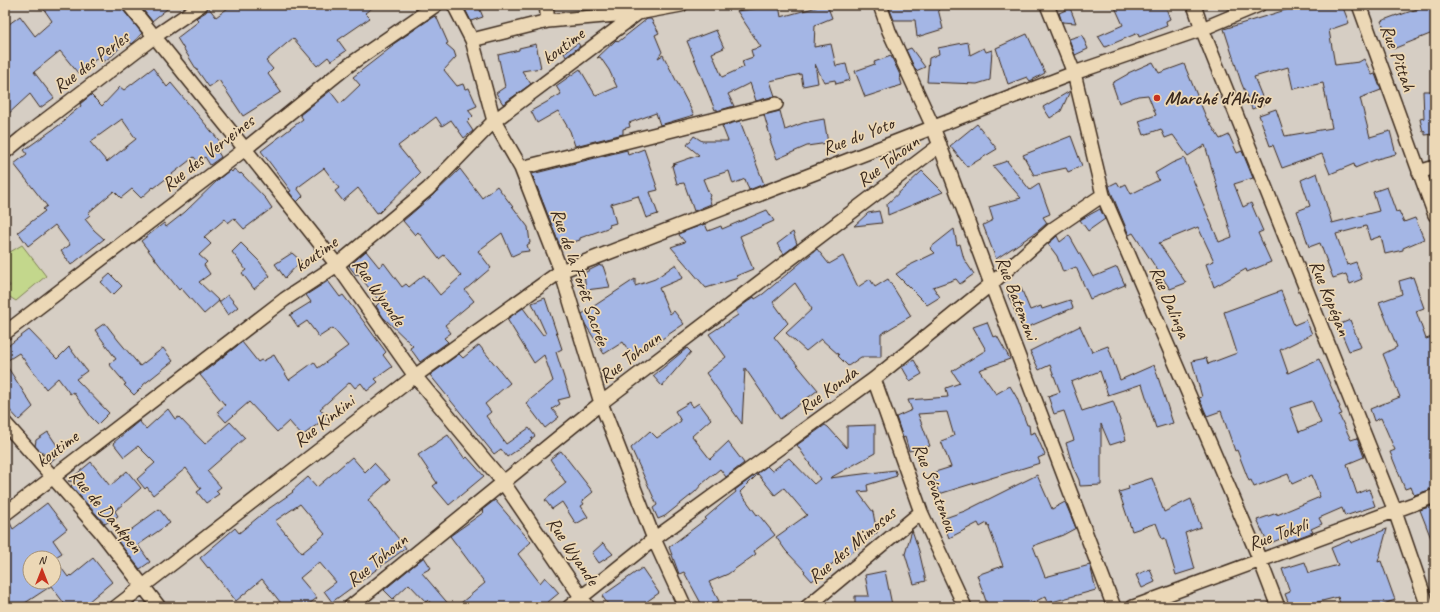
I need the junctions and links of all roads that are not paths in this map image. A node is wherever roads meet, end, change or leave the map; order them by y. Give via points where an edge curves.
1 (129, 5) edge
2 (202, 5) edge
3 (436, 5) edge
4 (454, 5) edge
5 (546, 5) edge
6 (681, 5) edge
7 (880, 5) edge
8 (1047, 5) edge
9 (1194, 5) edge
10 (1259, 5) edge
11 (1359, 5) edge
12 (638, 13) junction
13 (548, 21) junction
14 (1202, 29) junction
15 (154, 37) junction
16 (472, 40) junction
17 (1074, 73) junction
18 (776, 104) dead end
19 (494, 121) junction
20 (933, 127) junction
21 (940, 145) junction
22 (245, 149) junction
23 (5, 152) edge
24 (1435, 167) edge
25 (521, 168) junction
26 (1419, 172) junction
27 (1102, 195) junction
28 (1435, 215) edge
29 (336, 265) junction
30 (561, 271) junction
31 (991, 284) junction
32 (5, 333) edge
33 (415, 376) junction
34 (874, 379) junction
35 (601, 403) junction
36 (5, 423) edge
37 (52, 476) junction
38 (503, 482) junction
39 (1435, 496) edge
40 (1395, 511) junction
41 (921, 512) junction
42 (5, 514) edge
43 (654, 539) junction
44 (1260, 560) junction
45 (143, 586) junction
46 (585, 602) edge
47 (116, 607) edge
48 (159, 607) edge
49 (350, 607) edge
50 (569, 607) edge
51 (685, 607) edge
52 (808, 607) edge
53 (965, 607) edge
54 (1114, 607) edge
55 (1133, 607) edge
56 (1278, 607) edge
57 (1428, 607) edge

1 - 15 street, Rue Wyande
2 - 15 street, Rue des Perles
3 - 22 street, Rue des Verveines via 349,65
4 - 16 street, Rue de la Forêt Sacrée
5 - 13 street
6 - 12 street
7 - 20 street, Rue Batemoni
8 - 17 street, Rue Dalinga
9 - 14 street, Rue Kopégan
10 - 14 street, Rue du Yoto
11 - 26 street, Rue Pittah
12 - 13 street
12 - 19 street, koutime
13 - 16 street
14 - 17 street, Rue du Yoto
14 - 40 street, Rue Kopégan
15 - 22 street, Rue Wyande
15 - 23 street, Rue des Perles
16 - 19 street, Rue de la Forêt Sacrée
17 - 20 street, Rue du Yoto
17 - 27 street, Rue Dalinga
18 - 25 street
19 - 25 street, Rue de la Forêt Sacrée
19 - 29 street, koutime via 428,189
20 - 21 street, Rue Batemoni
20 - 30 street, Rue du Yoto
21 - 31 street, Rue Batemoni
21 - 35 street, Rue Tohoun
22 - 29 street, Rue Wyande
22 - 32 street, Rue des Verveines
24 - 26 street
25 - 30 street, Rue de la Forêt Sacrée
26 - 28 street, Rue Pittah
27 - 31 street, Rue Konda via 1053,229
27 - 44 street, Rue Dalinga
29 - 33 street, Rue Wyande
29 - 37 street, koutime via 285,299
30 - 33 street, Rue Kinkini
30 - 35 street, Rue de la Forêt Sacrée
31 - 34 street, Rue Konda
31 - 54 street, Rue Batemoni
33 - 38 street, Rue Wyande
33 - 45 street, Rue Kinkini
34 - 41 street, Rue Sévatonou
34 - 43 street, Rue Konda
35 - 38 street, Rue Tohoun
35 - 43 street, Rue de la Forêt Sacrée
36 - 37 street, Rue de Dankpen
37 - 42 street, koutime
37 - 45 street, Rue de Dankpen via 101,532
38 - 46 street, Rue Wyande
38 - 49 street, Rue Tohoun
39 - 40 street, Rue Tokpli
40 - 44 street, Rue Tokpli
40 - 57 street, Rue Kopégan
41 - 52 street, Rue des Mimosas
41 - 53 street, Rue Sévatonou
43 - 46 street, Rue Konda
43 - 51 street, Rue de la Forêt Sacrée
44 - 55 street, Rue Tokpli
44 - 56 street, Rue Dalinga
45 - 47 street, Rue Kinkini
45 - 48 street, Rue de Dankpen
46 - 50 street, Rue Konda

